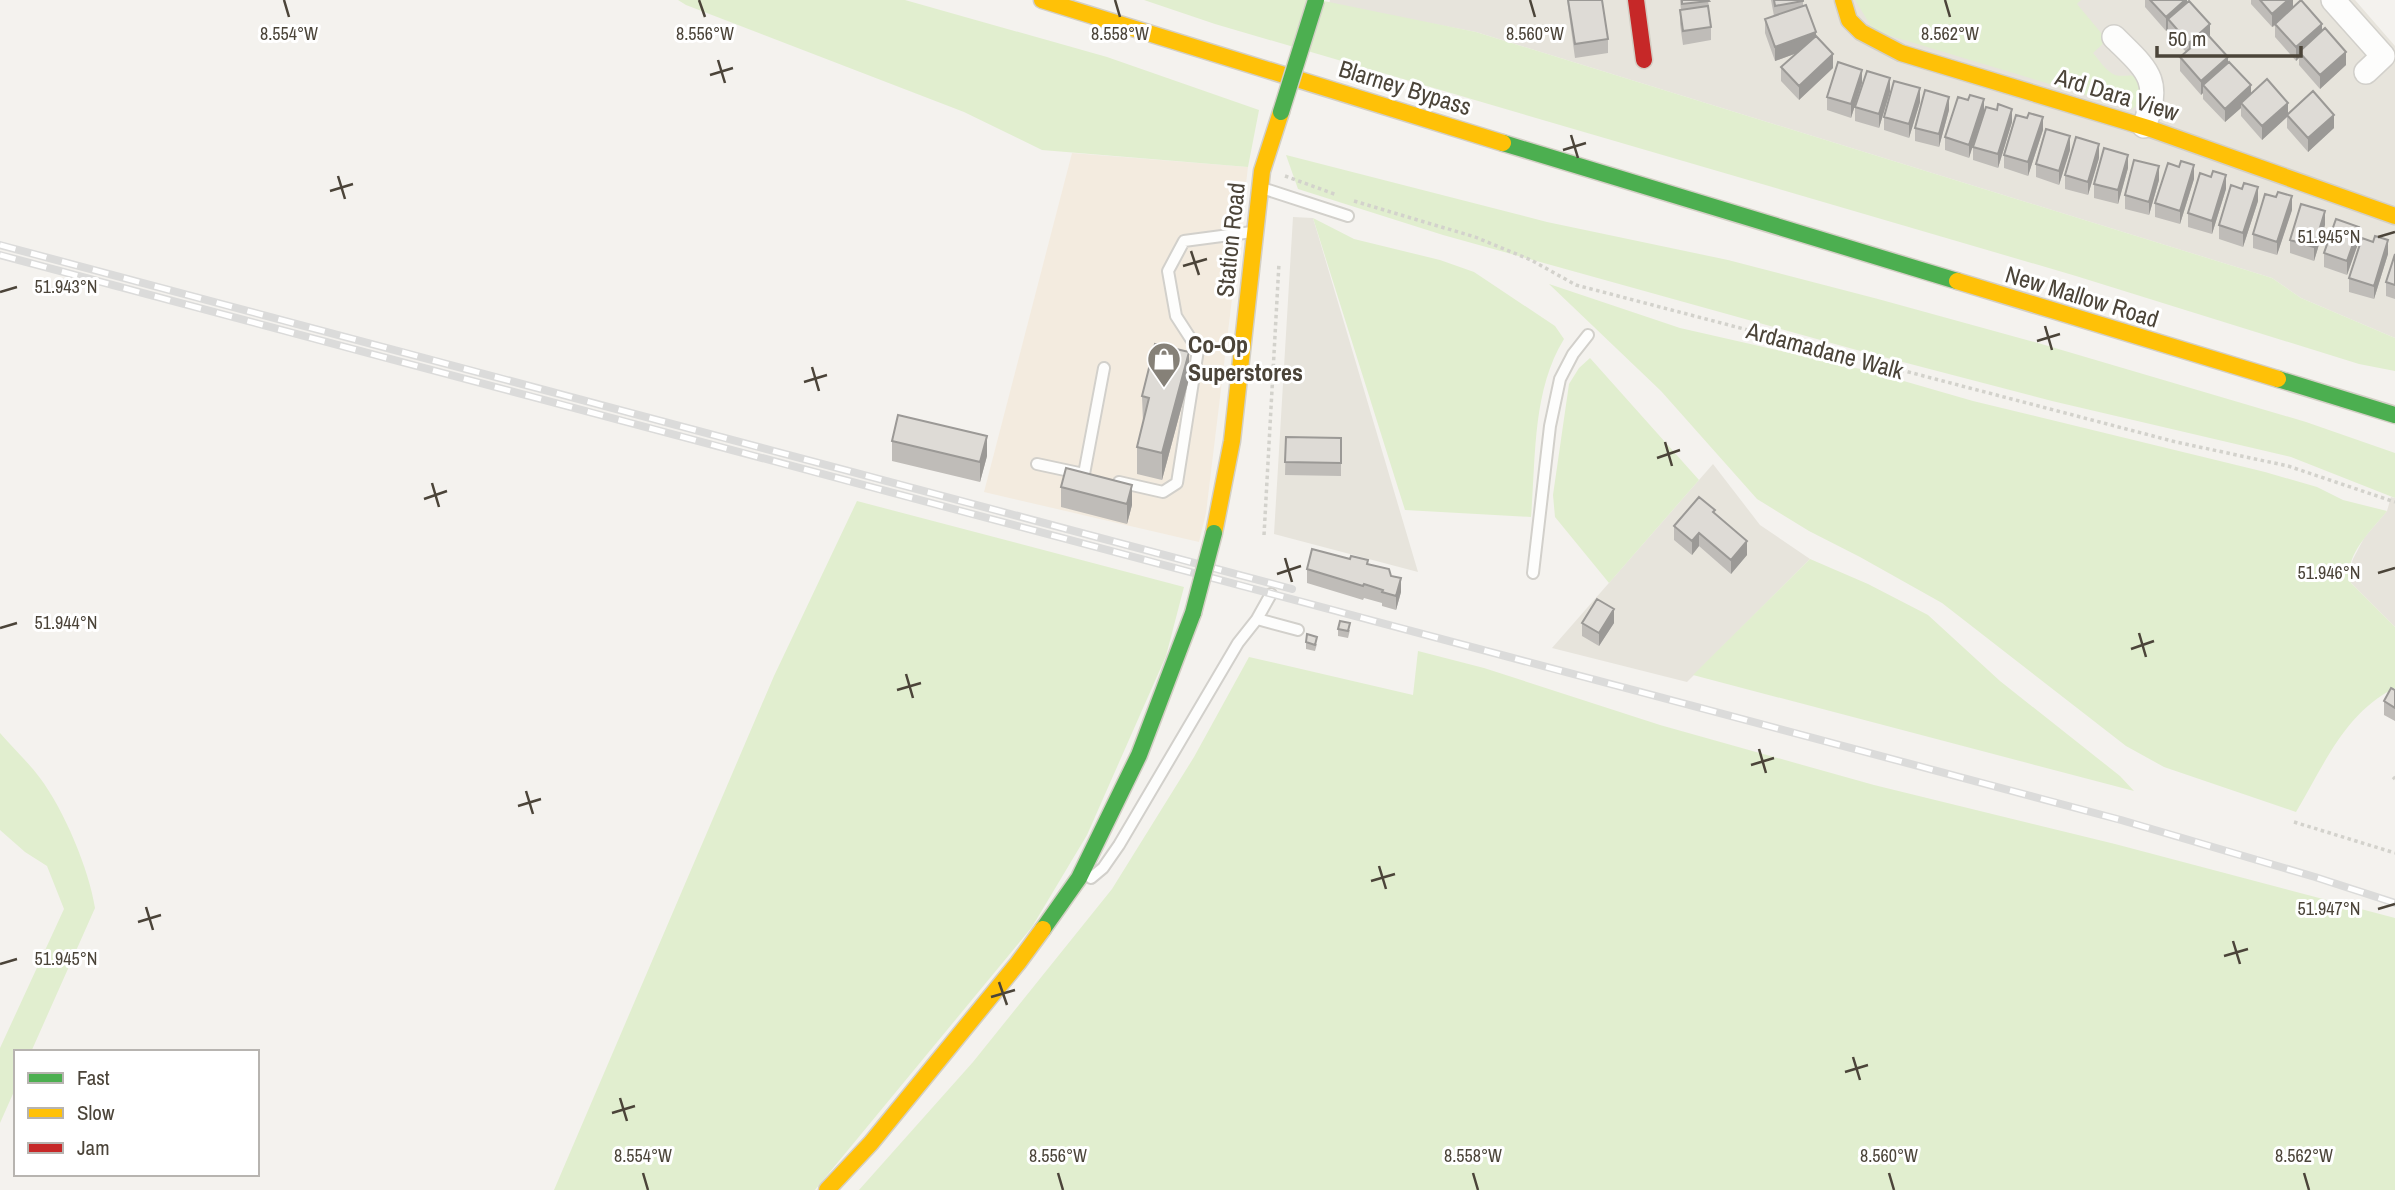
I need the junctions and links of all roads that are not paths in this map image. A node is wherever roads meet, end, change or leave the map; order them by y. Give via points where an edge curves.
1 (1042, 0) edge
2 (1316, 0) edge
3 (1636, 0) edge
4 (1843, 0) edge
5 (2333, 0) edge
6 (2113, 37) dead end
7 (1644, 60) dead end
8 (2366, 72) dead end
9 (2144, 126) junction
10 (1260, 187) junction
11 (1348, 216) dead end
12 (2395, 216) edge
13 (1756, 220) joint
14 (1255, 231) junction
15 (1588, 335) dead end
16 (1104, 368) dead end
17 (2395, 415) edge
18 (1037, 464) dead end
19 (1084, 474) junction
20 (1098, 477) edge
21 (1111, 480) edge
22 (1533, 573) dead end
23 (1271, 594) dead end
24 (1257, 619) junction
25 (1298, 630) dead end
26 (1079, 878) junction
27 (827, 1190) edge

1 - 13 main road, Blarney Bypass
2 - 10 main road, Station Road, bridge
3 - 7 main road
4 - 9 main road, Ard Dara View via 1849,20 1861,32 1900,53
5 - 8 street via 2383,56
6 - 9 street via 2145,69 2151,84 2153,97
9 - 12 main road, Ard Dara View
10 - 11 lane
10 - 14 main road, Station Road
13 - 17 main road, New Mallow Road
14 - 21 lane via 1184,241 1168,271 1176,316 1198,350 1177,483 1163,492
14 - 26 main road, Station Road, bridge via 1232,441 1193,613 1139,755
15 - 22 lane via 1560,379
16 - 19 lane
18 - 19 lane
19 - 20 lane
23 - 24 lane
24 - 25 lane
24 - 26 lane via 1238,643 1103,868 1088,880
26 - 27 main road, Station Road via 1018,963

